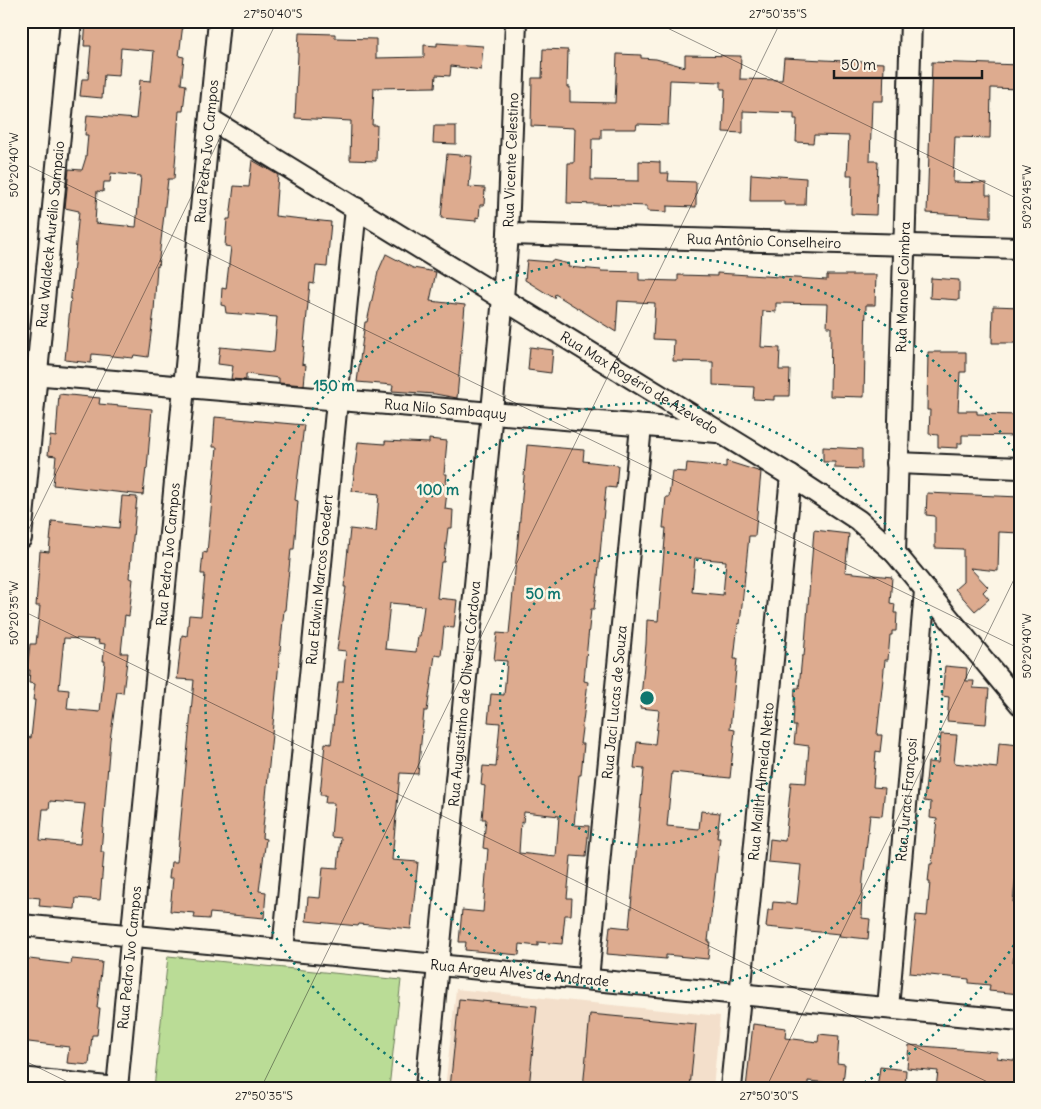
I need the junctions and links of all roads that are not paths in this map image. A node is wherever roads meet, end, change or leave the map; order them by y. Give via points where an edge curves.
1 (71, 21) edge
2 (219, 21) edge
3 (516, 21) edge
4 (911, 21) edge
5 (210, 120) junction
6 (356, 208) junction
7 (508, 234) junction
8 (904, 244) junction
9 (1020, 248) edge
10 (503, 298) junction
11 (29, 374) edge
12 (184, 387) junction
13 (337, 400) junction
14 (492, 413) junction
15 (641, 426) junction
16 (721, 433) junction
17 (897, 463) junction
18 (1020, 468) edge
19 (791, 476) junction
20 (21, 538) edge
21 (895, 553) junction
22 (925, 591) junction
23 (998, 677) junction
24 (1020, 678) edge
25 (1020, 704) edge
26 (21, 925) edge
27 (132, 935) junction
28 (283, 950) junction
29 (438, 965) junction
30 (588, 980) junction
31 (740, 994) junction
32 (888, 1008) junction
33 (1020, 1021) edge
34 (21, 1078) edge
35 (117, 1088) edge
36 (426, 1088) edge
37 (731, 1088) edge

1 - 11 street, Rua Waldeck Aurélio Sampaio
2 - 5 street, Rua Pedro Ivo Campos
3 - 7 street, Rua Vicente Celestino
4 - 8 street, Rua Manoel Coimbra
5 - 6 street, Rua Max Rogério de Azevedo
5 - 12 street, Rua Pedro Ivo Campos
6 - 10 street, Rua Max Rogério de Azevedo
6 - 13 street, Rua Edwin Marcos Goedert
7 - 8 street, Rua Antônio Conselheiro
7 - 10 street, Rua Vicente Celestino
8 - 9 street, Rua Antônio Conselheiro
8 - 17 street, Rua Manoel Coimbra
10 - 14 street, Rua Augustinho de Oliveira Córdova
10 - 16 street, Rua Max Rogério de Azevedo
11 - 12 street, Rua Nilo Sambaquy
11 - 20 street, Rua Waldeck Aurélio Sampaio
12 - 13 street, Rua Nilo Sambaquy
12 - 27 street, Rua Pedro Ivo Campos
13 - 14 street, Rua Nilo Sambaquy
13 - 28 street, Rua Edwin Marcos Goedert
14 - 15 street, Rua Nilo Sambaquy
14 - 29 street, Rua Augustinho de Oliveira Córdova
15 - 16 street, Rua Nilo Sambaquy
15 - 30 street, Rua Jaci Lucas de Souza
16 - 19 street, Rua Max Rogério de Azevedo
17 - 18 street
17 - 21 street, Rua Manoel Coimbra
19 - 21 street, Rua Max Rogério de Azevedo via 858,520
19 - 31 street, Rua Mailth Almeida Netto
21 - 22 street, Rua Max Rogério de Azevedo
22 - 23 street, Rua Max Rogério de Azevedo
22 - 32 street, Rua Juraci Françosi
23 - 24 street
23 - 25 street, Rua Max Rogério de Azevedo
26 - 27 street, Rua Argeu Alves de Andrade
27 - 28 street, Rua Argeu Alves de Andrade
27 - 35 street, Rua Pedro Ivo Campos
28 - 29 street, Rua Argeu Alves de Andrade
29 - 30 street, Rua Argeu Alves de Andrade
29 - 36 street, Rua Augustinho de Oliveira Córdova
30 - 31 street, Rua Argeu Alves de Andrade
31 - 32 street, Rua Argeu Alves de Andrade
31 - 37 street, Rua Mailth Almeida Netto
32 - 33 street, Rua Argeu Alves de Andrade
34 - 35 street

